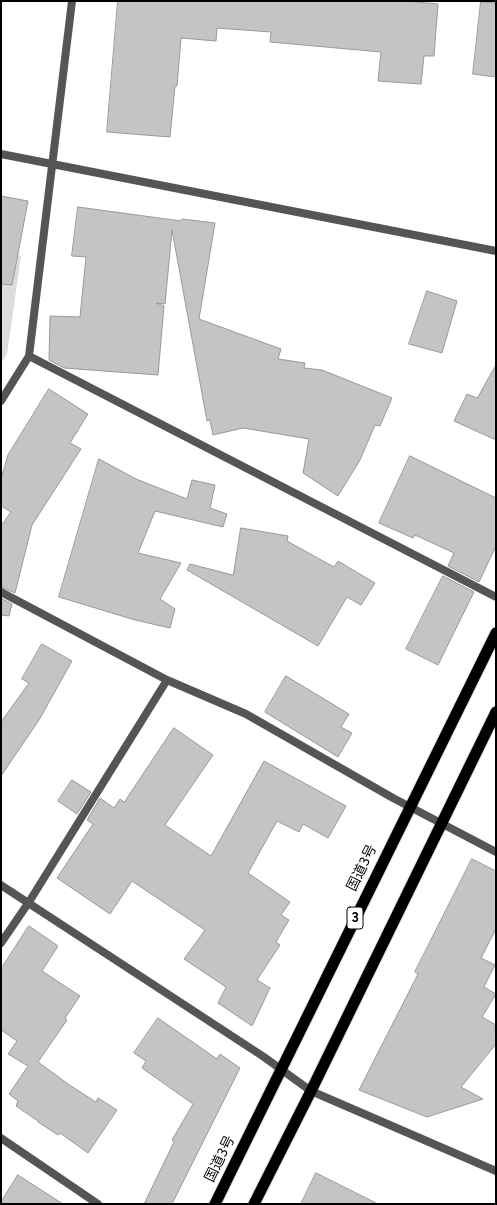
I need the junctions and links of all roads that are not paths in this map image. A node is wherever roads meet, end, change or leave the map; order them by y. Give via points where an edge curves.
1 (72, 1) edge
2 (1, 154) edge
3 (53, 165) junction
4 (496, 251) edge
5 (29, 356) junction
6 (1, 401) edge
7 (1, 592) edge
8 (496, 597) edge
9 (496, 633) edge
10 (167, 680) junction
11 (496, 712) edge
12 (410, 806) junction
13 (441, 824) junction
14 (496, 852) edge
15 (1, 884) edge
16 (29, 902) junction
17 (1, 943) edge
18 (280, 1069) junction
19 (311, 1091) junction
20 (1, 1138) edge
21 (496, 1171) edge
22 (98, 1204) edge
23 (214, 1204) edge
24 (254, 1204) edge

1 - 3 street
2 - 3 street
3 - 4 street
3 - 5 street
5 - 6 street
5 - 8 street
7 - 10 street
9 - 12 highway, 国道3号 / 3
10 - 12 street via 246,714
10 - 16 street
11 - 13 highway
12 - 13 street
12 - 18 highway, 国道3号 / 3
13 - 14 street
13 - 19 highway
15 - 16 street
16 - 17 street
16 - 18 street
18 - 19 street
18 - 23 highway, 国道3号 / 3
19 - 21 street
19 - 24 highway
20 - 22 street

